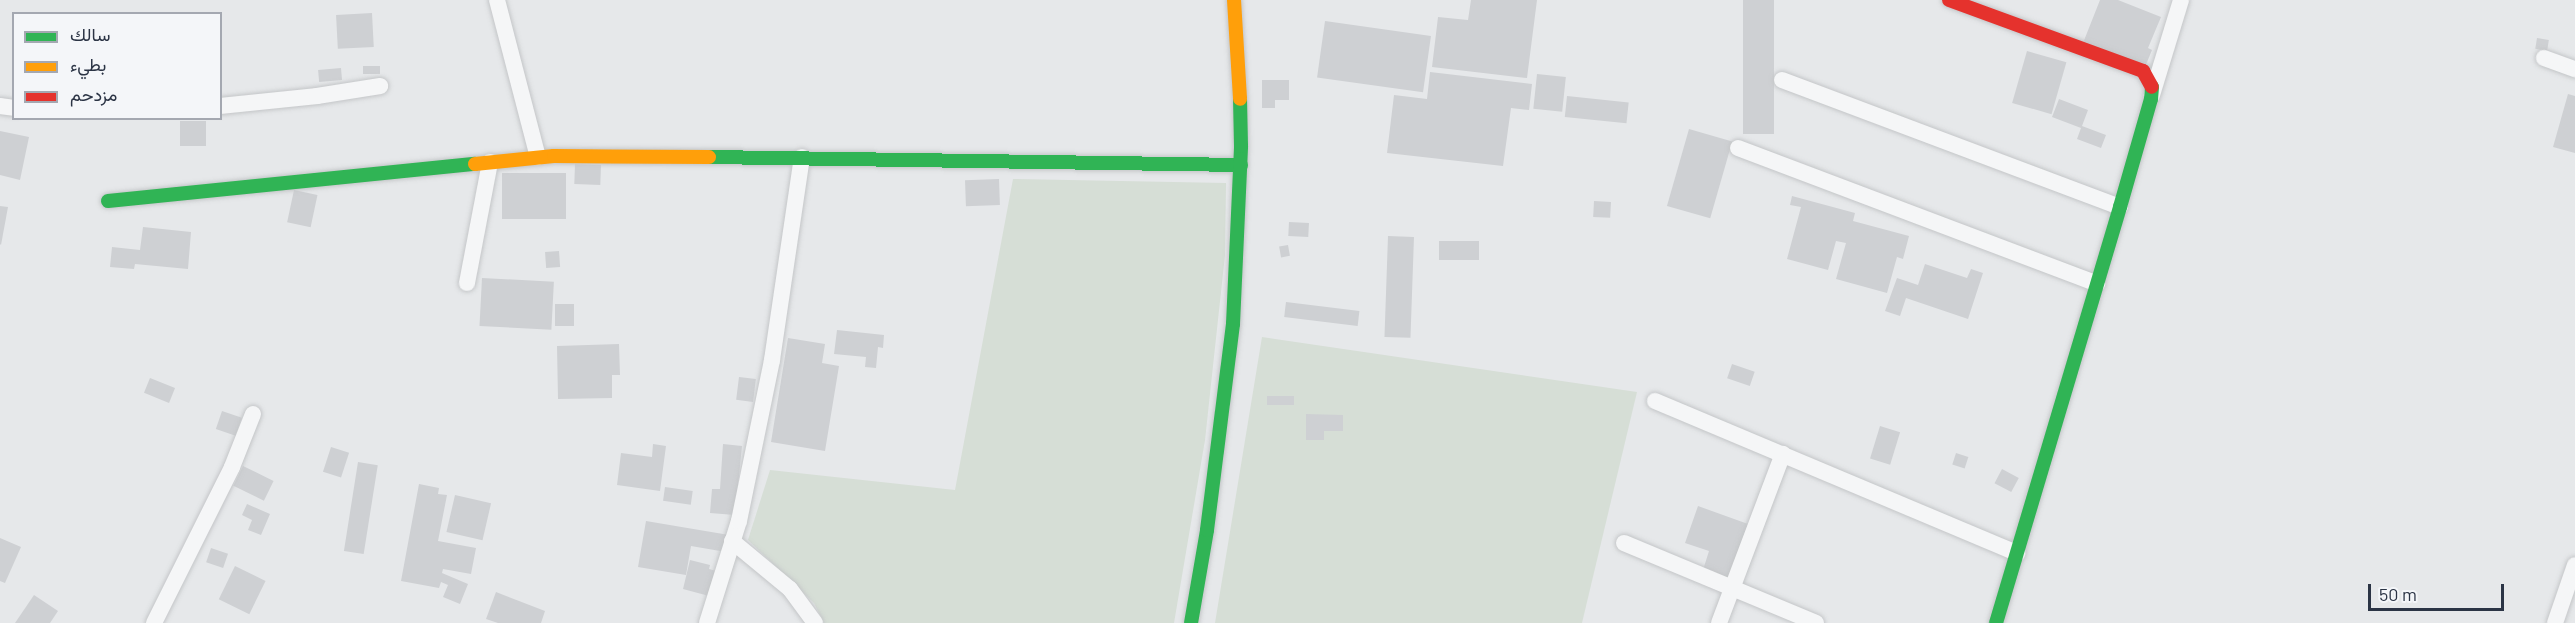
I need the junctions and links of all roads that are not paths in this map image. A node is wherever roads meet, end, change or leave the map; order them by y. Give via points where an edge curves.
1 (497, 0) edge
2 (1234, 0) edge
3 (1949, 0) edge
4 (2181, 0) edge
5 (2544, 58) dead end
6 (2575, 69) edge
7 (1782, 80) dead end
8 (380, 86) dead end
9 (2151, 99) junction
10 (222, 106) edge
11 (1738, 148) dead end
12 (538, 157) junction
13 (802, 157) junction
14 (490, 162) junction
15 (1241, 165) junction
16 (108, 201) dead end
17 (2120, 207) junction
18 (467, 283) dead end
19 (2097, 284) junction
20 (1655, 401) dead end
21 (253, 414) dead end
22 (1783, 454) junction
23 (732, 541) junction
24 (1624, 543) dead end
25 (2017, 553) junction
26 (2575, 565) edge
27 (1731, 587) junction
28 (154, 623) edge
29 (706, 623) edge
30 (815, 623) edge
31 (1191, 623) edge
32 (1719, 623) edge
33 (1816, 623) edge
34 (1996, 623) edge
35 (2554, 623) edge

1 - 12 street
2 - 15 street
3 - 9 street via 2143,71 2152,84
4 - 9 street
5 - 6 street
7 - 17 street
8 - 10 street
9 - 17 street
11 - 19 street
12 - 13 street
12 - 14 street
13 - 15 street
13 - 23 street via 772,360
14 - 16 street
14 - 18 street
15 - 31 street via 1233,324
17 - 19 street
19 - 25 street
20 - 22 street
21 - 28 street via 232,467
22 - 25 street
22 - 27 street
23 - 29 street
23 - 30 street via 790,589
24 - 27 street
25 - 34 street
26 - 35 street
27 - 32 street
27 - 33 street

